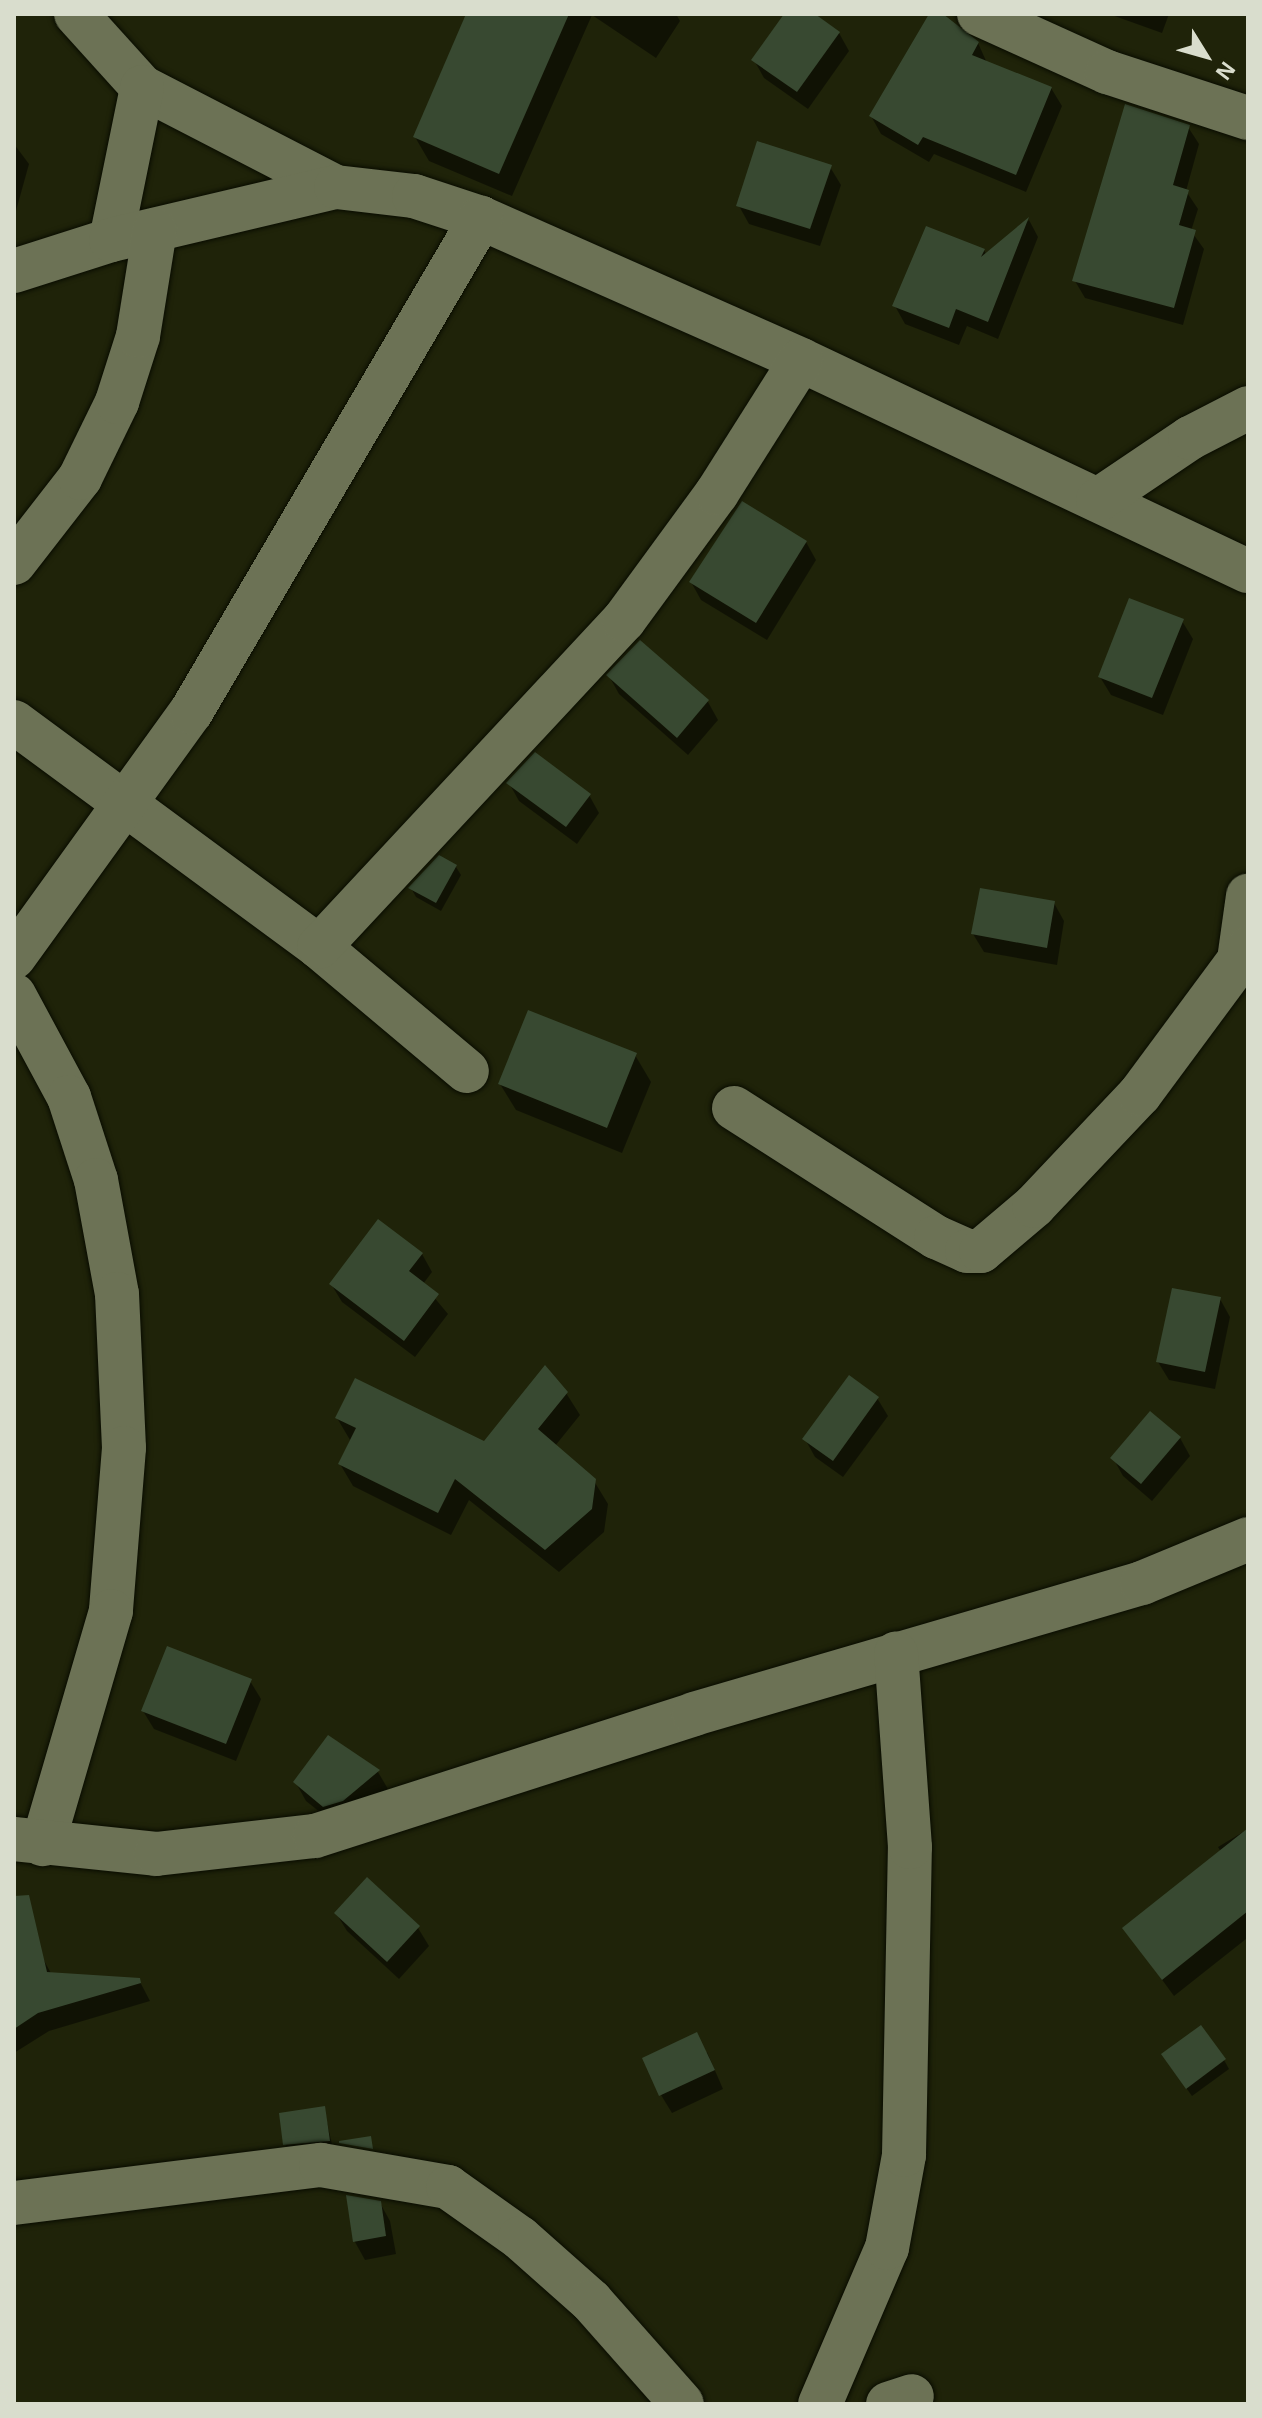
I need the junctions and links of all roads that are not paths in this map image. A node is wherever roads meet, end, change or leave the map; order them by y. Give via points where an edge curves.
1 (76, 14) edge
2 (979, 14) edge
3 (142, 87) junction
4 (1248, 118) edge
5 (336, 187) junction
6 (481, 218) junction
7 (155, 230) junction
8 (111, 240) junction
9 (14, 271) edge
10 (801, 360) junction
11 (1248, 408) edge
12 (1098, 500) junction
13 (14, 563) edge
14 (1248, 571) edge
15 (14, 722) edge
16 (125, 802) junction
17 (1248, 896) edge
18 (319, 947) junction
19 (1243, 954) edge
20 (14, 957) edge
21 (14, 995) edge
22 (467, 1071) dead end
23 (734, 1108) dead end
24 (1248, 1539) edge
25 (896, 1654) junction
26 (29, 1842) edge
27 (14, 2203) edge
28 (682, 2404) edge
29 (820, 2404) edge

1 - 3 street
2 - 4 street via 1107,72
3 - 5 street
3 - 8 street
5 - 6 street via 414,196
5 - 7 street
6 - 10 street
6 - 16 street via 191,712
7 - 8 street
7 - 13 street via 138,336 117,402 80,478
8 - 9 street
10 - 12 street
10 - 18 street via 717,493 624,620
11 - 12 street via 1190,438
12 - 14 street
15 - 16 street
16 - 18 street
16 - 20 street
17 - 19 street
18 - 22 street
19 - 23 street via 1119,1118 981,1251 967,1251 936,1237
21 - 26 street via 69,1097 96,1180 117,1294 124,1448 111,1611
24 - 25 street via 1142,1583
25 - 26 street via 315,1836 156,1854
25 - 29 street via 910,1847 904,2155 887,2248
27 - 28 street via 321,2165 448,2187 520,2238 591,2301

